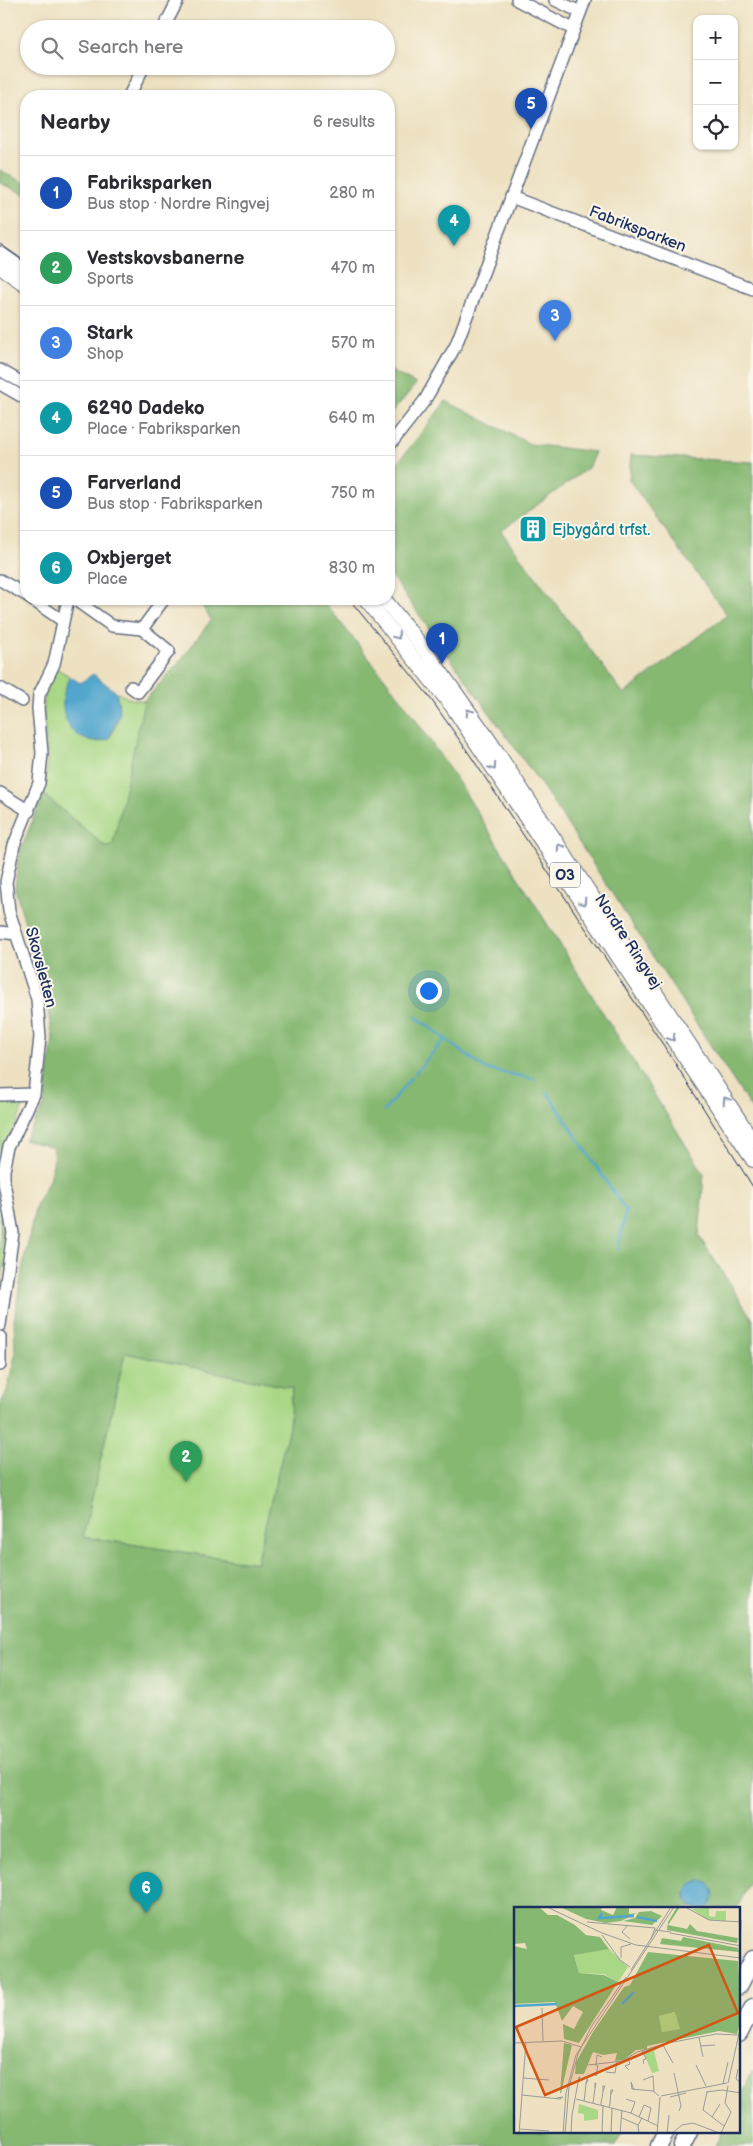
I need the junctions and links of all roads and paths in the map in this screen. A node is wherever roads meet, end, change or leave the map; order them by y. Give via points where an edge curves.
1 (178, 0) edge
2 (517, 0) edge
3 (555, 0) edge
4 (585, 0) edge
5 (580, 12) junction
6 (168, 20) edge
7 (573, 29) junction
8 (140, 75) edge
9 (132, 90) edge
10 (511, 197) junction
11 (0, 254) edge
12 (0, 268) edge
13 (20, 268) edge
14 (20, 281) edge
15 (753, 289) edge
16 (0, 370) edge
17 (20, 382) edge
18 (0, 384) edge
19 (20, 396) edge
20 (395, 439) edge
21 (0, 574) edge
22 (4, 581) edge
23 (20, 592) edge
24 (40, 605) edge
25 (67, 605) edge
26 (82, 605) edge
27 (160, 605) edge
28 (371, 605) edge
29 (389, 605) edge
30 (63, 621) junction
31 (142, 629) junction
32 (132, 687) dead end
33 (0, 688) edge
34 (22, 701) dead end
35 (0, 793) edge
36 (29, 811) junction
37 (0, 932) edge
38 (16, 934) junction
39 (34, 1094) junction
40 (0, 1096) edge
41 (753, 1141) edge
42 (753, 1160) edge
43 (0, 1311) edge
44 (0, 1325) edge
45 (0, 1337) edge
46 (0, 1365) edge
47 (753, 1959) edge
48 (740, 1984) edge
49 (753, 2007) edge
50 (740, 2032) edge
51 (665, 2134) edge
52 (688, 2134) edge
53 (659, 2146) edge
54 (682, 2146) edge

1 - 6 street
2 - 7 street
3 - 5 street
4 - 5 street
5 - 7 street
7 - 10 street
8 - 9 street
10 - 15 street, Fabriksparken
10 - 20 street via 444,370
11 - 13 main road
12 - 14 main road
16 - 17 street
18 - 19 street
21 - 22 street
22 - 23 street
24 - 30 street
25 - 30 street, Skovsletten
26 - 31 street via 112,626
27 - 31 street
28 -> 42 main road, Nordre Ringvej / O3 via 452,706
41 -> 29 main road, Nordre Ringvej / O3 via 489,740
30 - 36 street, Skovsletten via 54,664 42,686 38,708 42,768
31 - 32 street via 169,651 138,692
33 - 34 street
35 - 36 street
36 - 38 street, Skovsletten via 14,845 6,882 9,911
37 - 38 street
38 - 39 street, Skovsletten via 40,1019
39 - 40 street
39 - 43 street, Skovsletten via 9,1147 5,1164 4,1182 13,1233
43 - 44 street, Skovsletten
45 - 46 street
47 - 48 highway
49 - 50 highway
51 - 53 highway
52 - 54 highway

